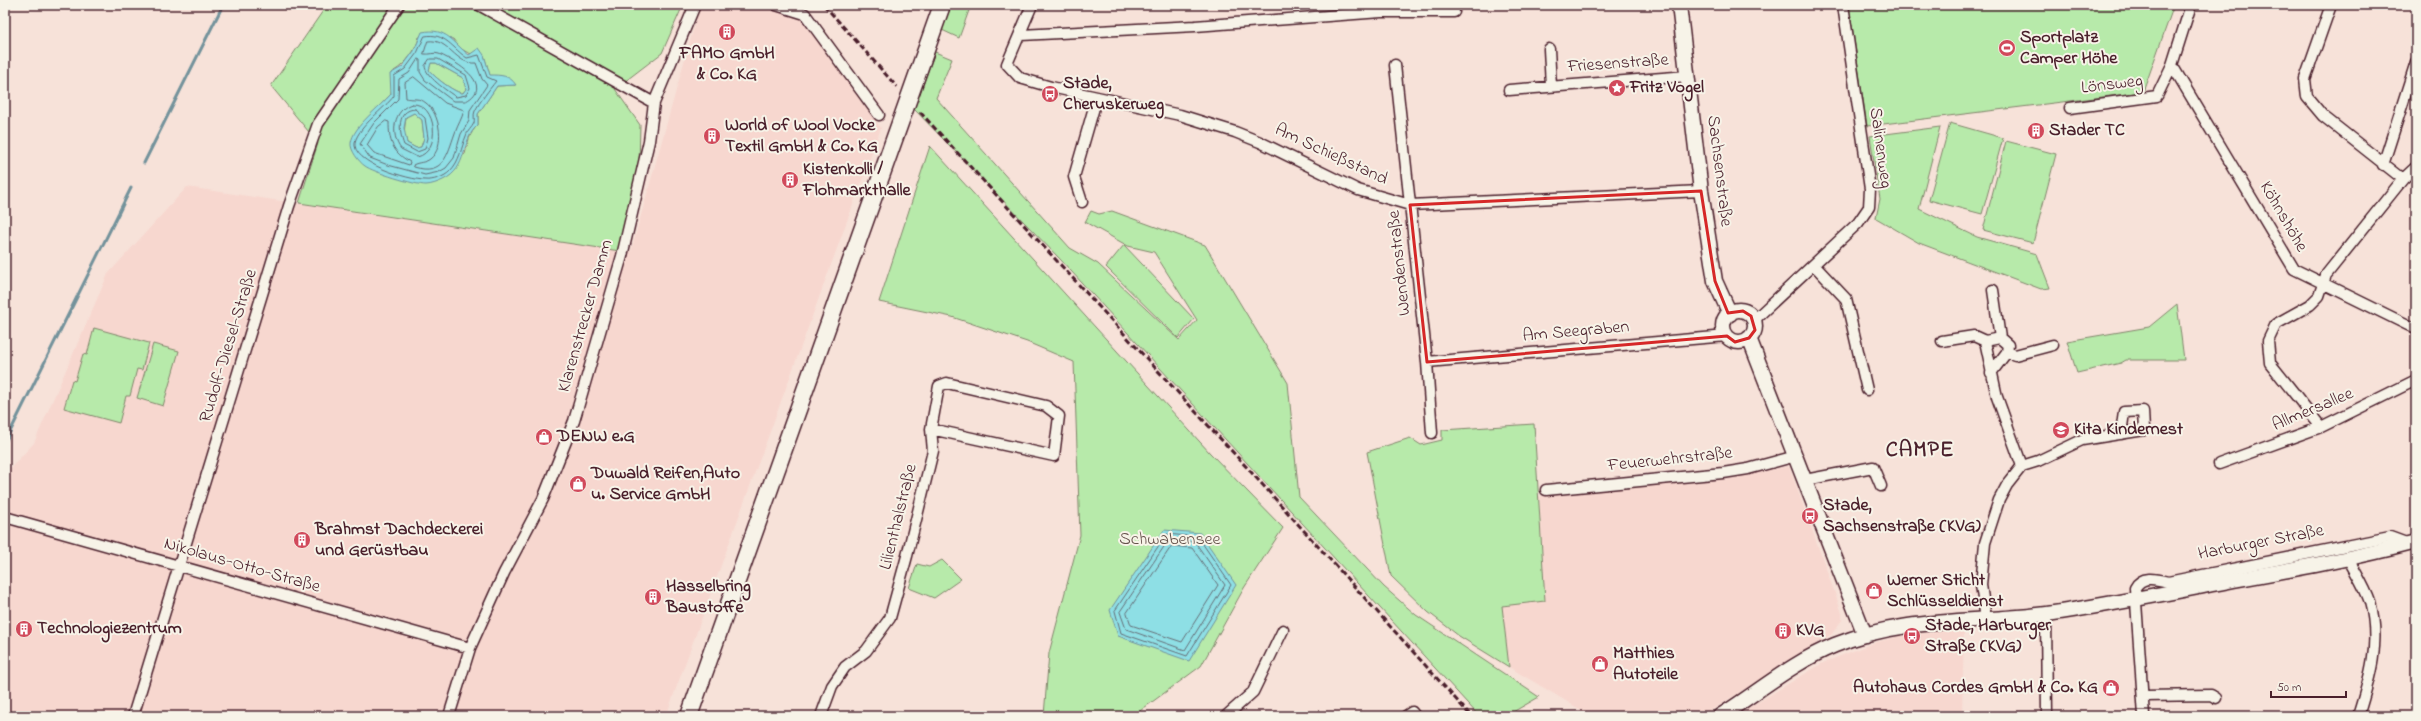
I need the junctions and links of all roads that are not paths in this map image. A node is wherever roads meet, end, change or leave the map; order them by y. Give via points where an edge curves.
1 (399, 5) edge
2 (479, 5) edge
3 (695, 5) edge
4 (776, 5) edge
5 (942, 5) edge
6 (1032, 5) edge
7 (1679, 5) edge
8 (1843, 5) edge
9 (2192, 5) edge
10 (2331, 5) edge
11 (1380, 8) edge
12 (1454, 12) dead end
13 (1021, 35) junction
14 (1549, 49) dead end
15 (2416, 62) edge
16 (1395, 65) dead end
17 (2172, 65) junction
18 (1688, 76) junction
19 (1551, 86) junction
20 (1509, 90) dead end
21 (1097, 97) junction
22 (654, 103) junction
23 (2070, 108) dead end
24 (878, 115) dead end
25 (2383, 164) junction
26 (2416, 167) edge
27 (2403, 179) junction
28 (1701, 191) junction
29 (1082, 202) dead end
30 (1410, 205) junction
31 (1814, 265) junction
32 (2323, 284) junction
33 (1994, 290) dead end
34 (1730, 314) junction
35 (1754, 320) junction
36 (2416, 329) edge
37 (1727, 336) junction
38 (1749, 338) junction
39 (2000, 338) junction
40 (1942, 341) dead end
41 (1985, 341) junction
42 (2053, 345) dead end
43 (2006, 352) junction
44 (1427, 362) junction
45 (1991, 373) junction
46 (2416, 380) edge
47 (1867, 390) dead end
48 (2321, 427) junction
49 (931, 429) junction
50 (1432, 433) dead end
51 (2121, 434) dead end
52 (1796, 456) junction
53 (2220, 464) dead end
54 (2022, 466) junction
55 (1805, 480) junction
56 (1880, 486) dead end
57 (1546, 490) dead end
58 (5, 517) edge
59 (2412, 543) edge
60 (2348, 558) junction
61 (180, 566) junction
62 (2136, 599) junction
63 (2046, 614) junction
64 (1986, 619) junction
65 (1283, 630) dead end
66 (1865, 635) junction
67 (470, 648) junction
68 (2144, 696) junction
69 (2216, 698) dead end
70 (133, 716) edge
71 (449, 716) edge
72 (689, 716) edge
73 (821, 716) edge
74 (1226, 716) edge
75 (1720, 716) edge
76 (2047, 716) edge
77 (2144, 716) edge
78 (2358, 716) edge

1 - 61 street, Rudolf-Diesel-Straße via 325,111 312,138
2 - 22 street
3 - 22 street, Klarenstrecker Damm
4 - 24 street via 805,14
5 - 72 main road
6 - 13 street
7 - 18 street, Sachsenstraße
8 - 31 street, Salinenweg via 1871,198 1864,217
9 - 17 street, Lönsweg
10 - 25 street via 2305,79 2307,97 2322,116
11 - 12 street
11 - 13 street via 1195,26
13 - 21 street, Am Schießstand via 1007,64 1020,78
14 - 19 street, Friesenstraße
15 - 25 street
16 - 30 street, Wendenstraße
17 - 23 street, Lönsweg via 2158,96
17 - 32 street, Köhnshöhe via 2294,269
18 - 19 street, Friesenstraße
18 - 28 street, Sachsenstraße
19 - 20 street, Friesenstraße
21 - 29 street via 1074,177
21 - 30 street, Am Schießstand via 1180,115 1235,132 1358,190
22 - 67 street, Klarenstrecker Damm via 649,141 622,256 574,421 543,499 504,573
25 - 27 street
26 - 27 street
27 - 32 street via 2326,275
28 - 30 street, Am Schießstand
28 - 34 street, Sachsenstraße via 1715,281
30 - 44 street, Wendenstraße
31 - 35 street, Salinenweg
31 - 47 street via 1846,299
32 - 36 street, Köhnshöhe
32 - 48 street via 2319,296 2310,305 2276,324 2268,341 2270,363
33 - 39 street
34 - 35 street via 1743,311
34 - 37 street via 1724,322
35 - 38 street via 1755,330
37 - 38 street via 1736,342
37 - 44 street, Am Seegraben
38 - 52 street
39 - 41 street
39 - 43 street via 2008,345
40 - 41 street via 1974,336
41 - 45 street
42 - 43 street via 2014,355
43 - 45 street
44 - 50 street, Wendenstraße
45 - 54 street via 1997,398
46 - 48 street, Allmersallee
48 - 53 street, Allmersallee
49 - 49 street, Lilienthalstraße via 939,386 948,383 1046,406 1059,416 1054,456
49 - 73 street, Lilienthalstraße via 933,451 890,618 866,651 845,667 832,686
51 - 54 street via 2082,440
52 - 55 street
52 - 57 street, Feuerwehrstraße via 1723,473
54 - 64 street via 1999,500 1985,543 1981,585
55 - 56 street via 1873,467
55 - 66 street
58 - 61 street, Nikolaus-Otto-Straße
59 - 60 street, Harburger Straße
59 - 62 street, Harburger Straße via 2390,537 2168,582 2146,579 2139,582
60 - 62 street, Harburger Straße
60 - 78 street via 2370,601 2376,640 2371,674
61 - 67 street, Nikolaus-Otto-Straße
61 - 70 street, Rudolf-Diesel-Straße
62 - 63 street, Harburger Straße
62 - 68 street
63 - 64 street, Harburger Straße
63 - 76 street
64 - 66 street, Harburger Straße via 1907,625
65 - 74 street via 1253,692
66 - 75 street, Harburger Straße via 1834,645 1804,661
67 - 71 street, Klarenstrecker Damm
68 - 69 street via 2211,695
68 - 77 street

